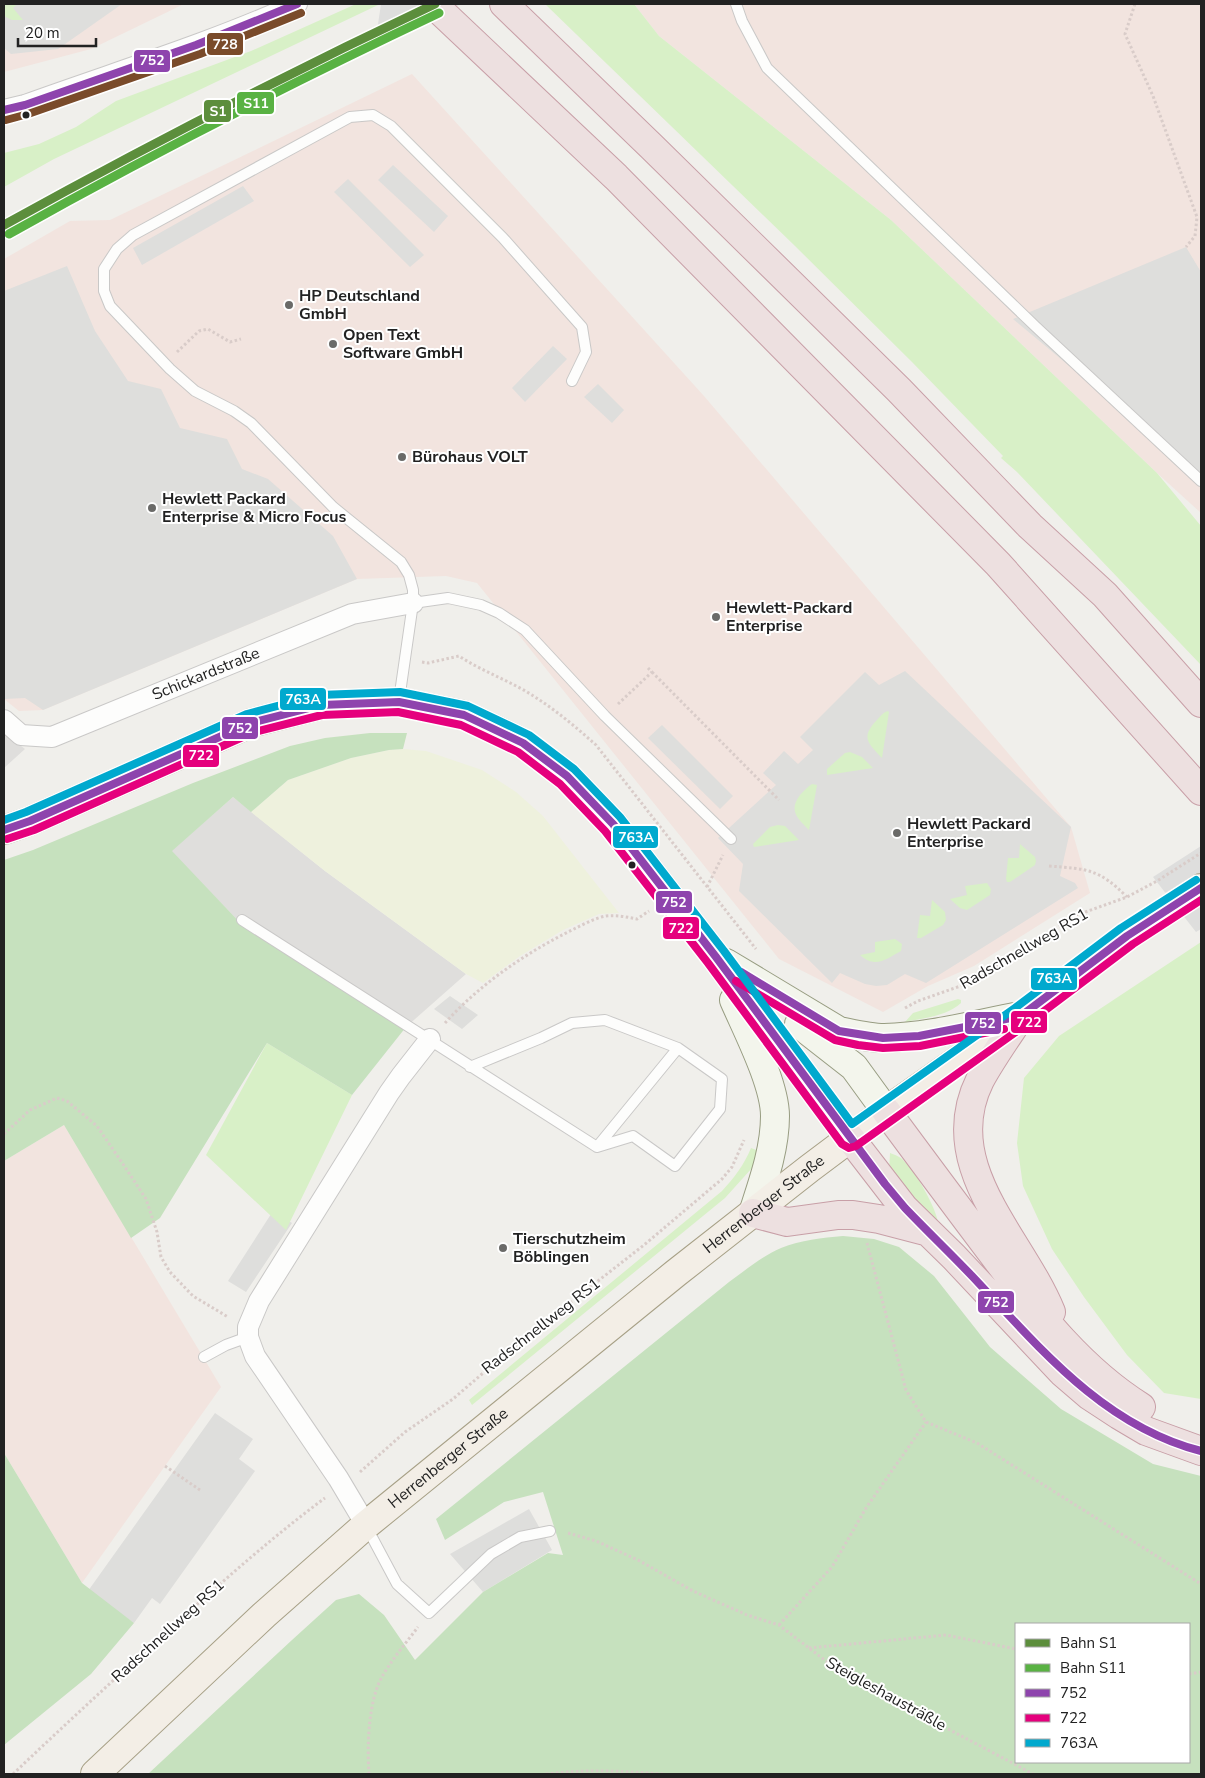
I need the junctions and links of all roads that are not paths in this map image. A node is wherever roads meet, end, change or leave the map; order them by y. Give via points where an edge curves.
1 (297, 4) edge
2 (433, 4) edge
3 (504, 4) edge
4 (736, 4) edge
5 (4, 110) edge
6 (572, 381) dead end
7 (1201, 481) edge
8 (413, 603) junction
9 (399, 702) junction
10 (1201, 702) edge
11 (4, 720) edge
12 (1201, 791) edge
13 (4, 830) edge
14 (731, 839) road end
15 (1201, 888) edge
16 (242, 920) dead end
17 (716, 957) junction
18 (1021, 1016) junction
19 (430, 1039) junction
20 (678, 1048) junction
21 (470, 1067) junction
22 (886, 1111) junction
23 (850, 1138) junction
24 (597, 1147) junction
25 (753, 1213) junction
26 (927, 1232) junction
27 (248, 1332) junction
28 (1063, 1341) junction
29 (204, 1358) dead end
30 (1201, 1434) edge
31 (1201, 1451) edge
32 (366, 1525) junction
33 (550, 1531) road end
34 (95, 1774) edge

1 - 5 street via 224,34
2 - 12 highway via 616,177 991,557
3 - 10 highway via 892,383 1030,526 1105,595
4 - 7 lane via 767,68
6 - 8 lane via 586,352 582,327 496,231 391,126 373,115 350,117 133,235 117,249 104,269 104,291 110,306 195,391 234,411 251,424 333,507 401,562 410,575
8 - 9 lane
8 - 11 street, Schickardstraße via 352,614 52,737 21,735
8 - 14 lane via 448,598 481,605 525,630 605,716
9 - 13 street via 321,705 251,723
9 - 17 street via 464,715 523,743 567,776 613,824
15 - 18 main road, Herrenberger Straße via 1127,936
16 - 19 lane
17 - 18 street via 839,1031 883,1038 919,1036
17 - 22 street via 854,1067
17 - 23 street
17 - 25 street via 774,1101 770,1160
18 - 22 main road, Herrenberger Straße
18 - 28 highway via 978,1086 970,1112 969,1149 984,1192 1034,1276
19 - 21 lane
19 - 27 street via 400,1076 262,1295
20 - 21 lane via 605,1020 572,1023
20 - 24 lane
20 - 24 lane via 722,1078 720,1109 674,1166 633,1136
21 - 24 lane
22 - 23 main road, Herrenberger Straße
22 - 28 highway via 1025,1297
23 - 25 main road, Herrenberger Straße
23 - 26 highway via 904,1208
25 - 26 highway via 787,1222 853,1215
25 - 32 main road, Herrenberger Straße
26 - 31 highway via 1062,1372 1090,1396 1146,1431
27 - 29 lane
27 - 32 street via 255,1356
28 - 30 highway via 1118,1393 1167,1422
32 - 33 lane via 398,1584 429,1613 491,1554 520,1537
32 - 34 main road, Herrenberger Straße via 264,1615

